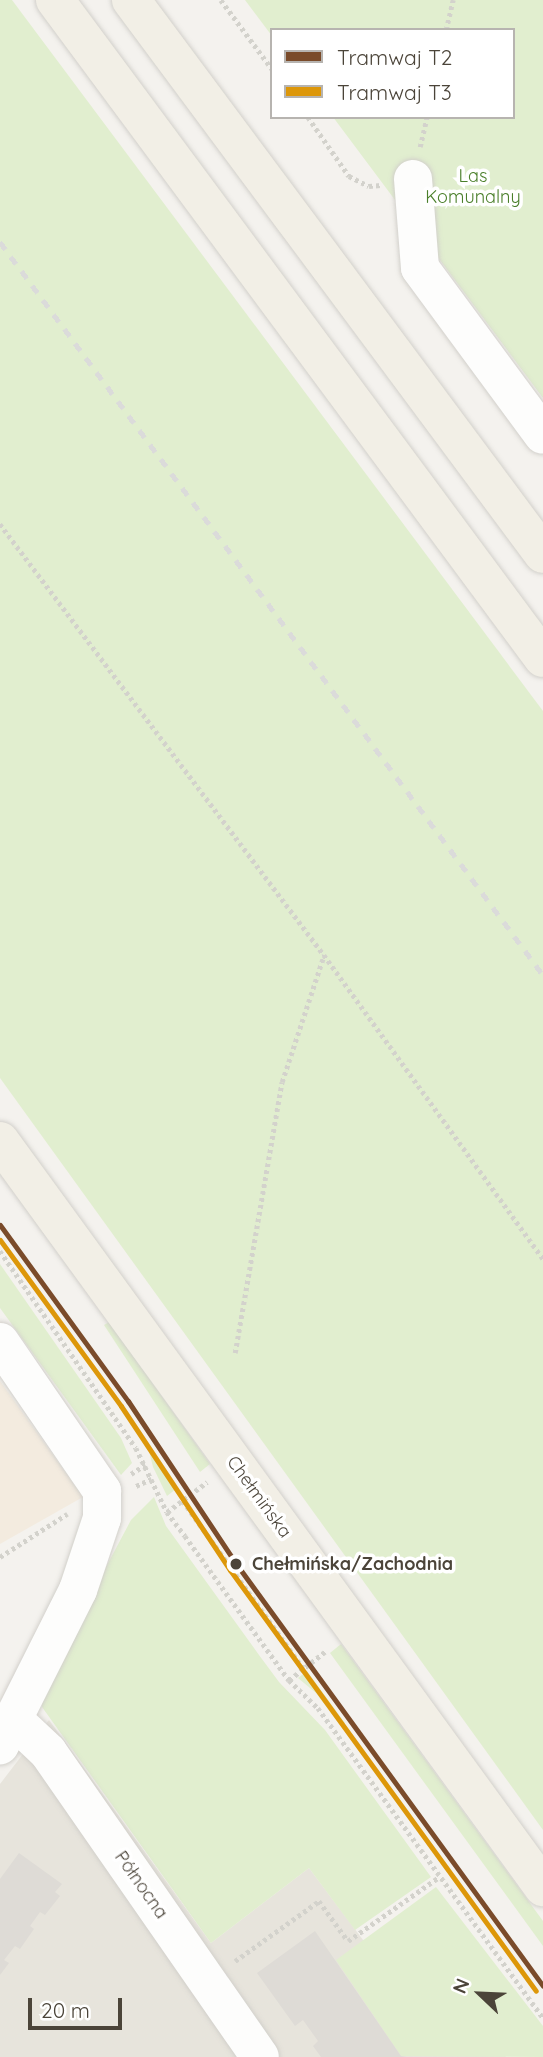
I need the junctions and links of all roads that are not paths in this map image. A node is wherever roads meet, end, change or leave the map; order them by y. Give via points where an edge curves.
1 (55, 0) edge
2 (131, 0) edge
3 (413, 178) road end
4 (543, 435) edge
5 (543, 554) edge
6 (543, 658) edge
7 (0, 1141) edge
8 (0, 1342) edge
9 (7, 1732) edge
10 (543, 1887) edge
11 (260, 2057) edge

1 - 6 main road
2 - 5 main road
3 - 4 street via 420,268
7 - 10 main road, Chełmińska
8 - 9 street via 102,1491 102,1518 78,1590
9 - 11 street, Północna via 48,1752

